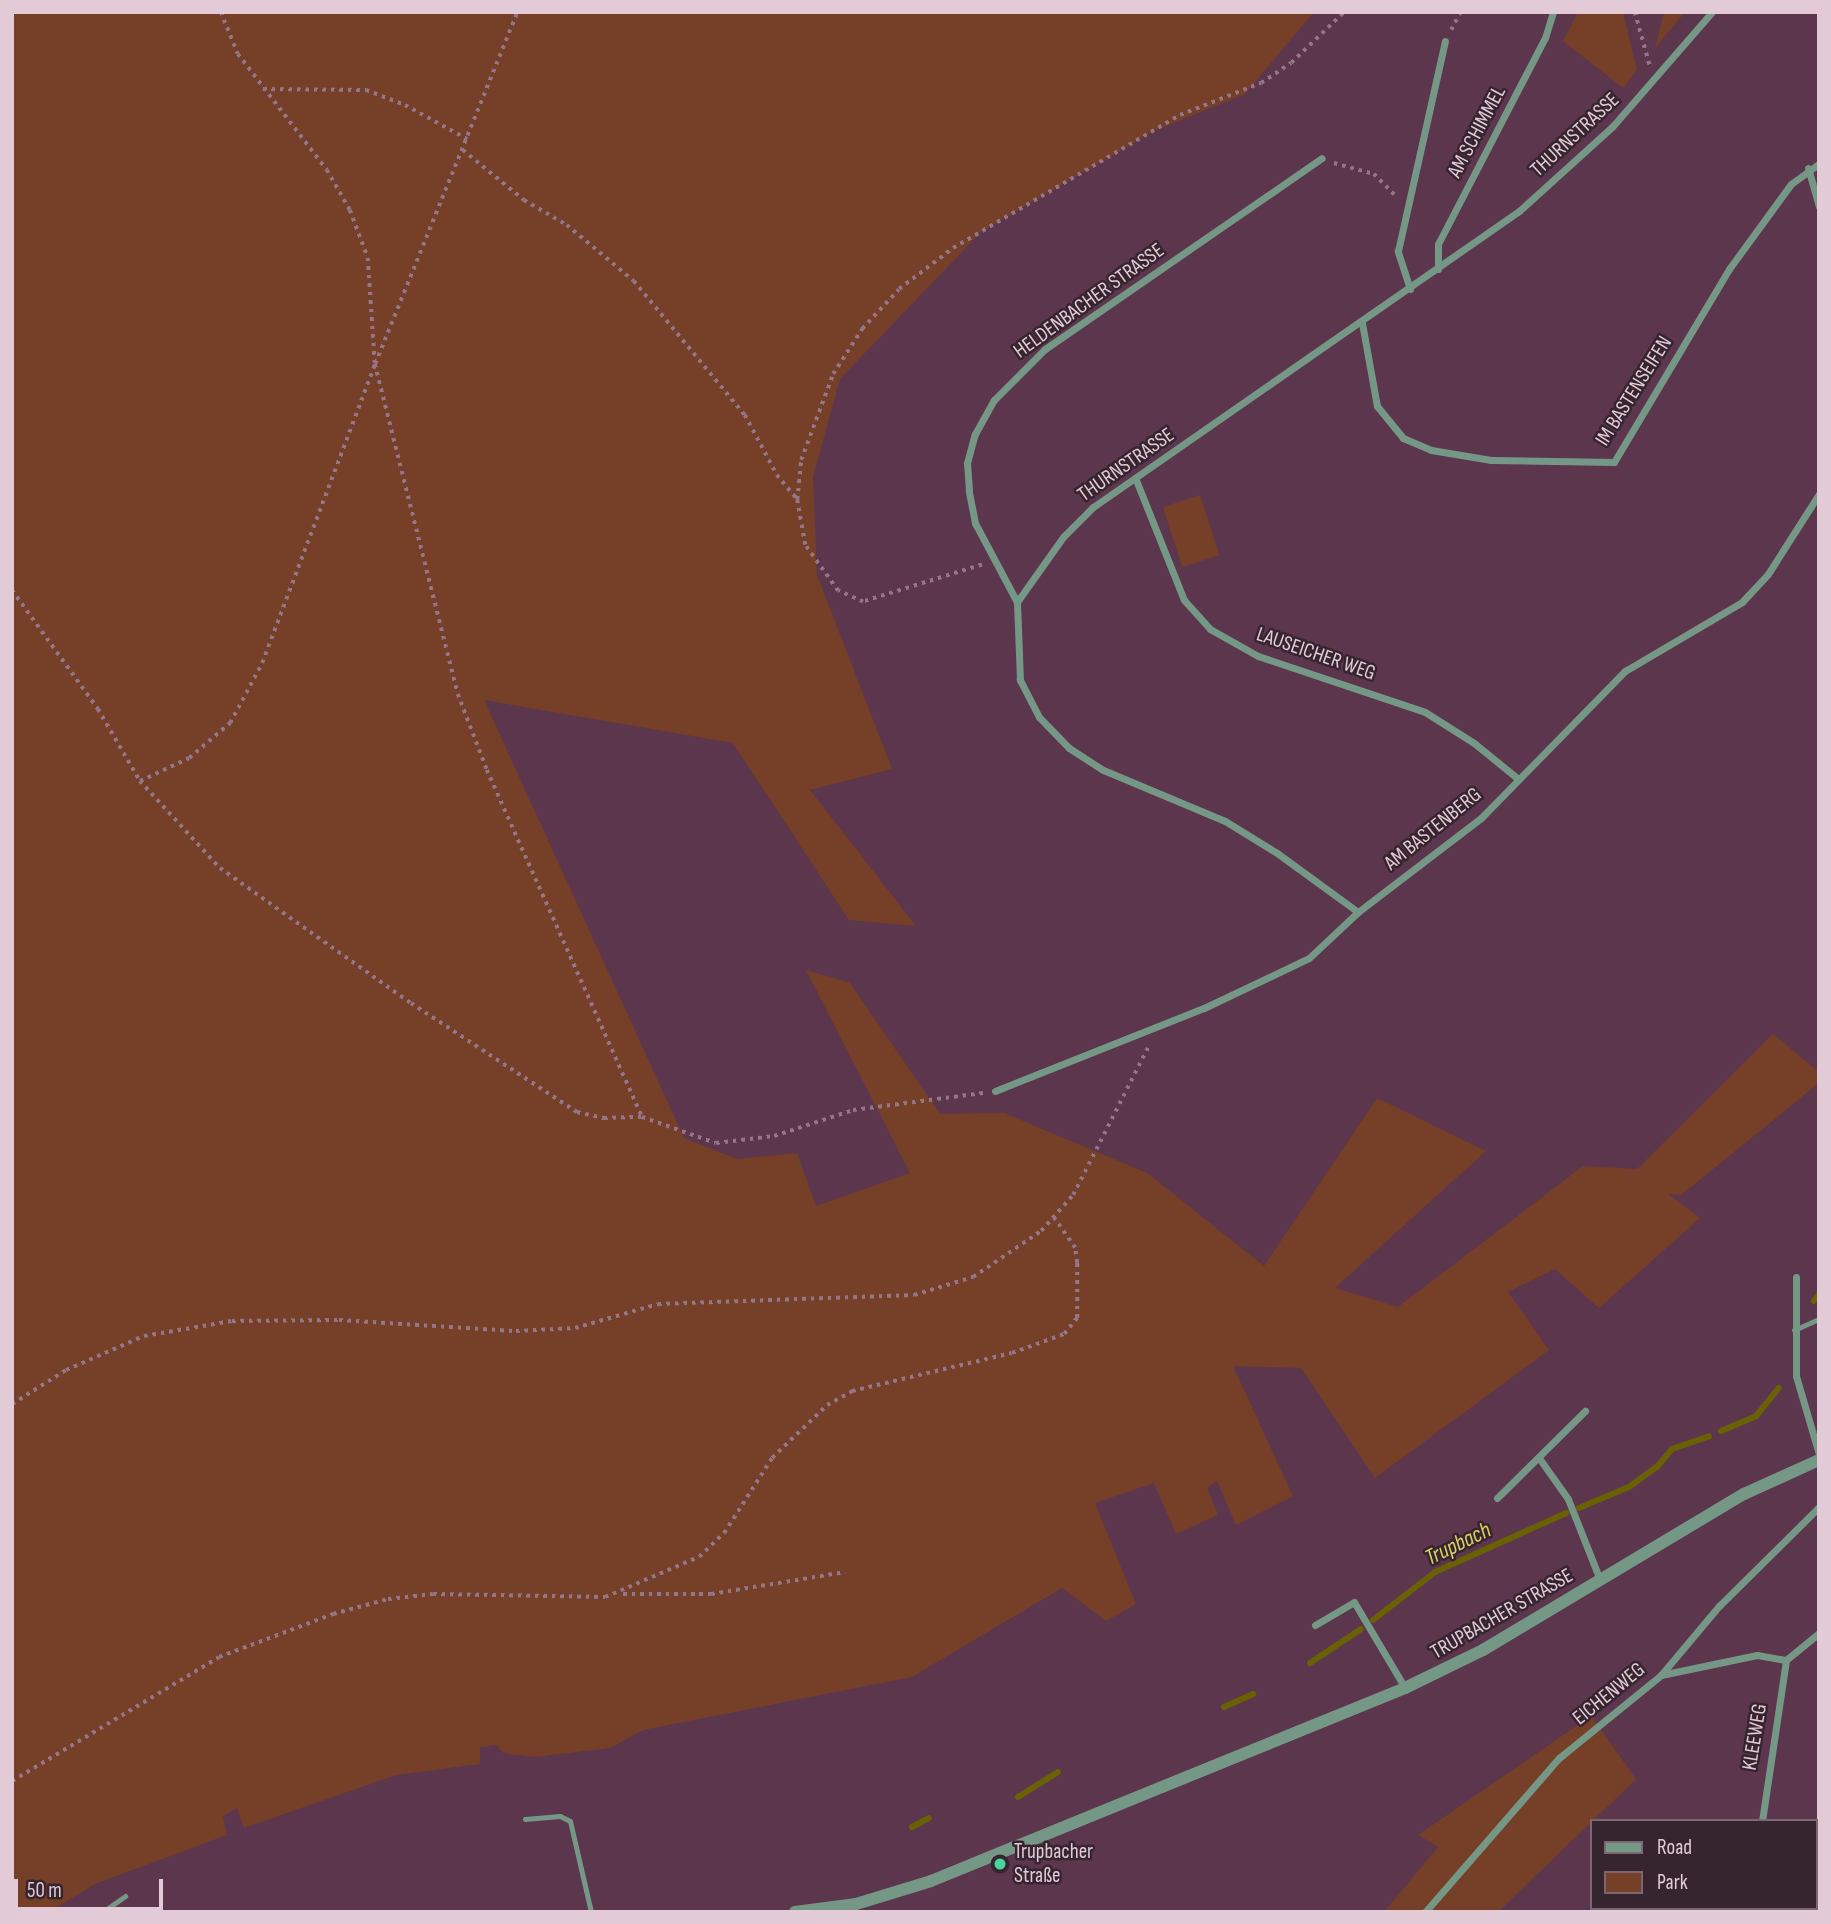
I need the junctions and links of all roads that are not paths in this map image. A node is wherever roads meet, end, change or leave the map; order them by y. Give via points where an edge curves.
1 (1553, 12) edge
2 (1712, 12) edge
3 (1445, 41) road end
4 (1322, 158) dead end
5 (1819, 164) edge
6 (1808, 168) junction
7 (1819, 206) edge
8 (1438, 269) junction
9 (1410, 289) junction
10 (1362, 323) junction
11 (1136, 480) junction
12 (1819, 494) edge
13 (1017, 603) junction
14 (1517, 778) junction
15 (1358, 912) junction
16 (995, 1091) road end
17 (1796, 1277) dead end
18 (1819, 1319) edge
19 (1794, 1330) junction
20 (1585, 1411) dead end
21 (1819, 1454) edge
22 (1539, 1458) junction
23 (1819, 1461) edge
24 (1497, 1498) dead end
25 (1819, 1507) edge
26 (1600, 1580) junction
27 (1315, 1625) dead end
28 (1819, 1633) edge
29 (1786, 1660) junction
30 (1661, 1675) junction
31 (1405, 1688) junction
32 (525, 1819) dead end
33 (1762, 1819) edge
34 (125, 1896) dead end
35 (109, 1912) edge
36 (591, 1912) edge
37 (795, 1912) edge
38 (1425, 1912) edge

1 - 8 street, AM SCHIMMEL via 1545,38 1438,244
2 - 8 street, THURNSTRASSE via 1612,127 1519,211
3 - 9 street via 1398,251
4 - 13 street, HELDENBACHER STRASSE via 1045,349 994,400 975,434 967,463 975,523
5 - 6 street
6 - 7 street
6 - 10 street, IM BASTENSEIFEN via 1729,270 1614,462 1491,460 1432,450 1403,438 1377,406
8 - 9 street, THURNSTRASSE
9 - 10 street, THURNSTRASSE
10 - 11 street, THURNSTRASSE
11 - 13 street, THURNSTRASSE via 1093,507 1063,537
11 - 14 street, LAUSEICHER WEG via 1184,600 1210,629 1258,656 1425,712
12 - 14 street, AM BASTENBERG via 1768,574 1742,602 1625,671
13 - 15 street via 1020,680 1039,717 1069,748 1103,770 1225,821
14 - 15 street, AM BASTENBERG via 1481,818
15 - 16 street, AM BASTENBERG via 1334,939 1279,976
17 - 19 street
18 - 19 lane
19 - 21 street via 1796,1376
20 - 22 street
22 - 24 street
22 - 26 street via 1568,1499
23 - 26 street, TRUPBACHER STRASSE via 1744,1494
25 - 30 street, EICHENWEG via 1719,1606
26 - 31 street, TRUPBACHER STRASSE via 1483,1650
27 - 31 street via 1354,1602
28 - 29 street
29 - 30 street via 1756,1655
29 - 33 street, KLEEWEG
30 - 38 street, EICHENWEG via 1559,1758
31 - 37 street, TRUPBACHER STRASSE via 931,1881 856,1904
32 - 36 lane via 560,1816 570,1821
34 - 35 lane via 107,1908

